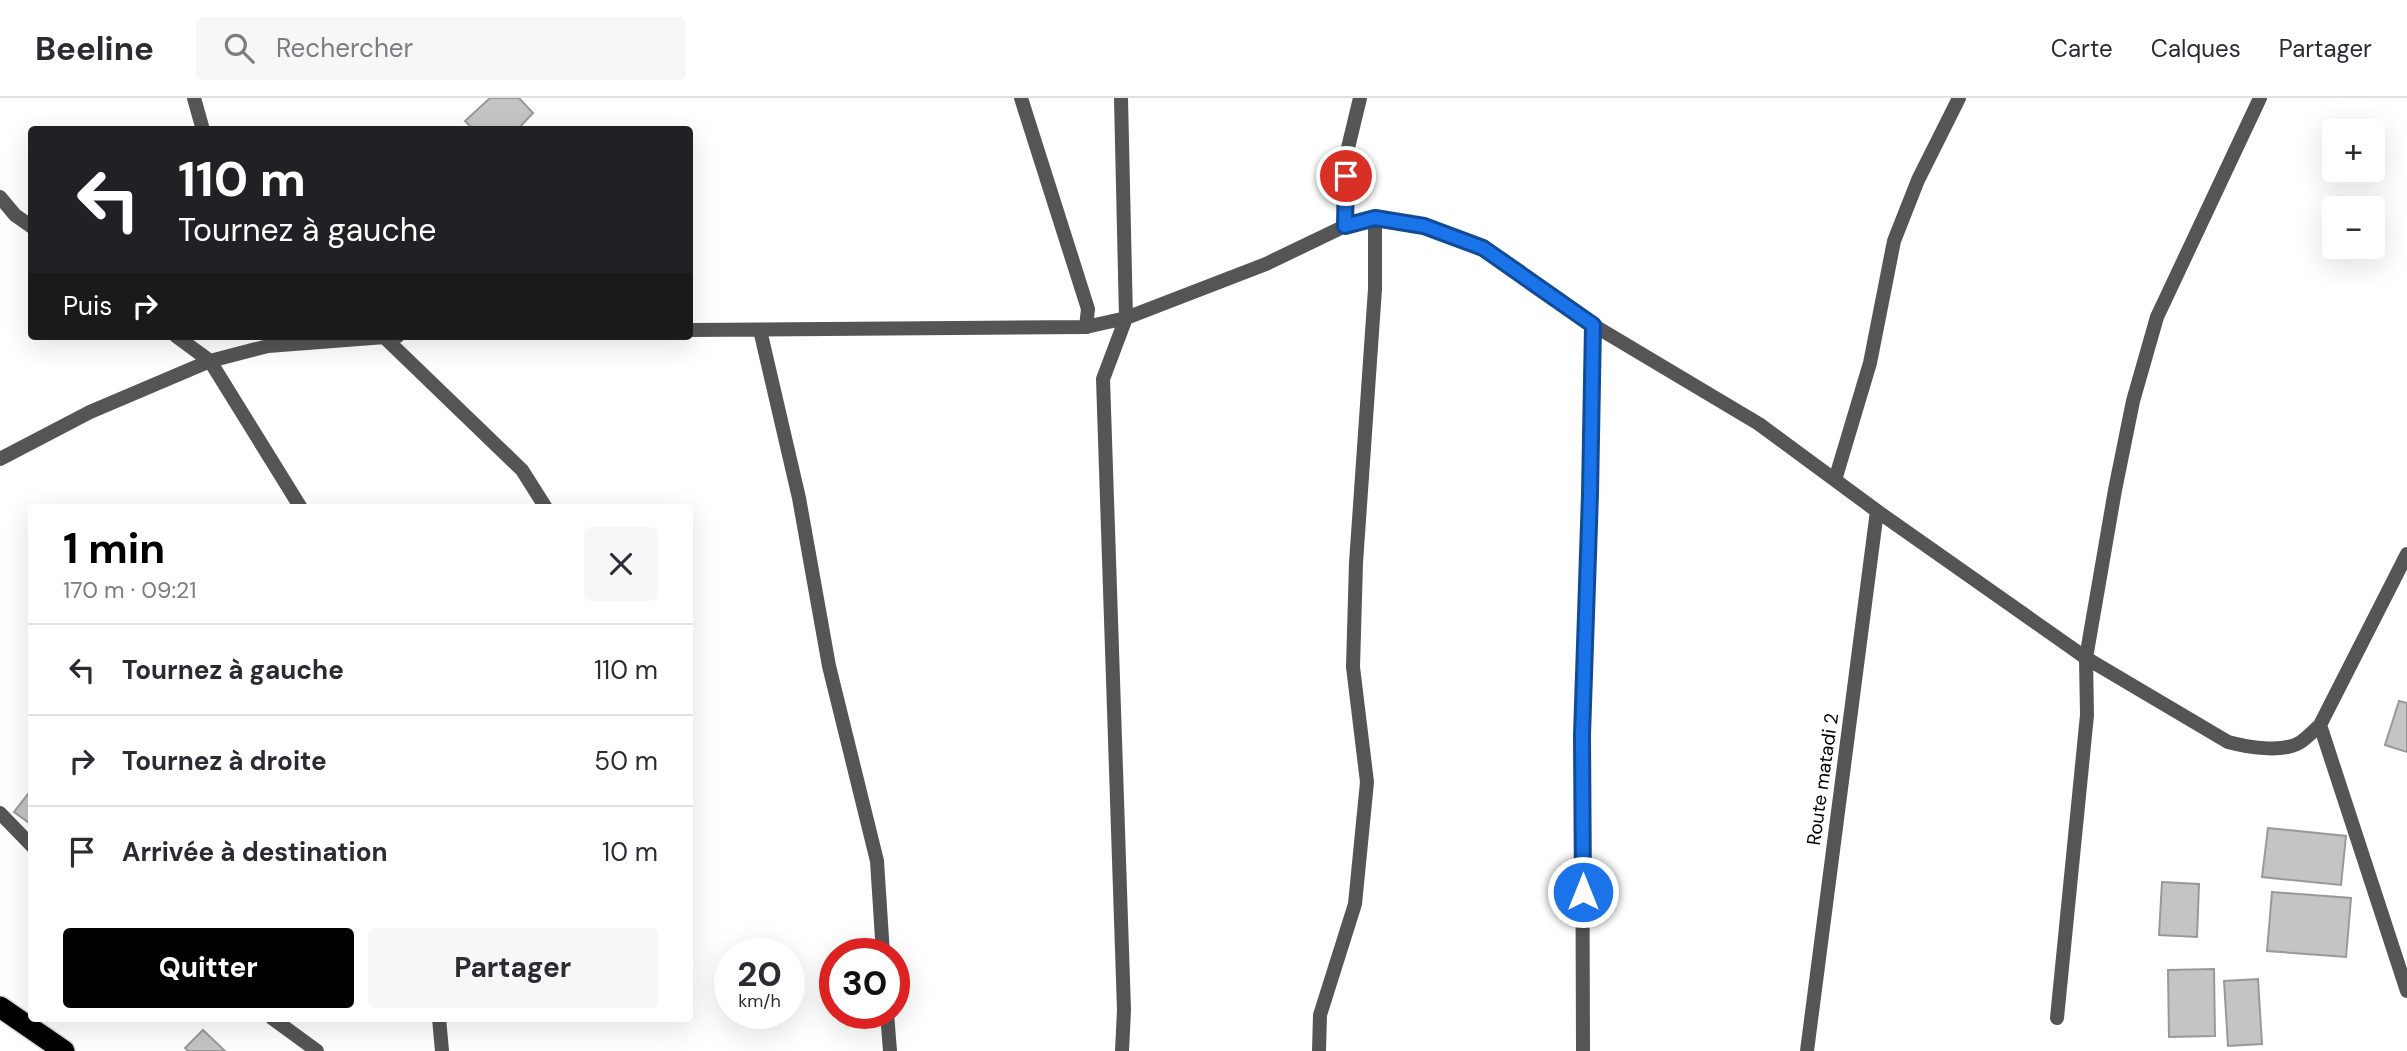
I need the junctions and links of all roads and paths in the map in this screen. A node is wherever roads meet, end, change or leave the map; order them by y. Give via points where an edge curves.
1 (194, 98) edge
2 (1021, 98) edge
3 (1121, 98) edge
4 (1360, 98) edge
5 (1959, 98) edge
6 (2260, 98) edge
7 (202, 126) edge
8 (0, 197) edge
9 (1375, 218) junction
10 (28, 224) edge
11 (1345, 226) junction
12 (1126, 318) junction
13 (1593, 325) junction
14 (1086, 327) junction
15 (693, 330) edge
16 (760, 330) junction
17 (181, 340) edge
18 (296, 340) edge
19 (387, 340) edge
20 (266, 341) edge
21 (210, 361) junction
22 (0, 459) edge
23 (1835, 480) junction
24 (299, 504) edge
25 (543, 504) edge
26 (1877, 511) junction
27 (2407, 554) edge
28 (2086, 658) junction
29 (2320, 725) junction
30 (0, 813) edge
31 (28, 842) edge
32 (882, 938) edge
33 (2407, 991) edge
34 (0, 1007) edge
35 (2057, 1018) dead end
36 (277, 1022) edge
37 (439, 1022) edge
38 (888, 1029) edge
39 (64, 1051) edge
40 (317, 1051) edge
41 (442, 1051) edge
42 (890, 1051) edge
43 (1122, 1051) edge
44 (1319, 1051) edge
45 (1583, 1051) edge
46 (1807, 1051) edge

1 - 7 street
2 - 14 street via 1088,309
3 - 12 street
4 - 11 street via 1347,152
5 - 23 street via 1917,180 1894,241 1870,363
6 - 28 street via 2157,317 2133,401
8 - 10 street
9 - 11 street
9 - 13 street via 1424,226 1483,248
9 - 44 street via 1353,667 1367,782 1354,904 1320,1015
11 - 12 street via 1266,264
12 - 14 street
12 - 43 street via 1103,379
13 - 23 street via 1759,424
13 - 45 street via 1582,735
14 - 16 street
15 - 16 street
16 - 32 street via 799,498 829,666 877,861
17 - 21 street
18 - 20 street
19 - 25 street via 522,470
20 - 21 street
21 - 22 street via 90,412
21 - 24 street
23 - 26 street
26 - 28 street
26 - 46 street, Route matadi 2
27 - 29 street
28 - 29 street via 2228,742 2274,748 2297,744
28 - 35 street via 2087,715
29 - 33 street
30 - 31 street
34 - 39 highway
36 - 40 street
37 - 41 street
38 - 42 street

